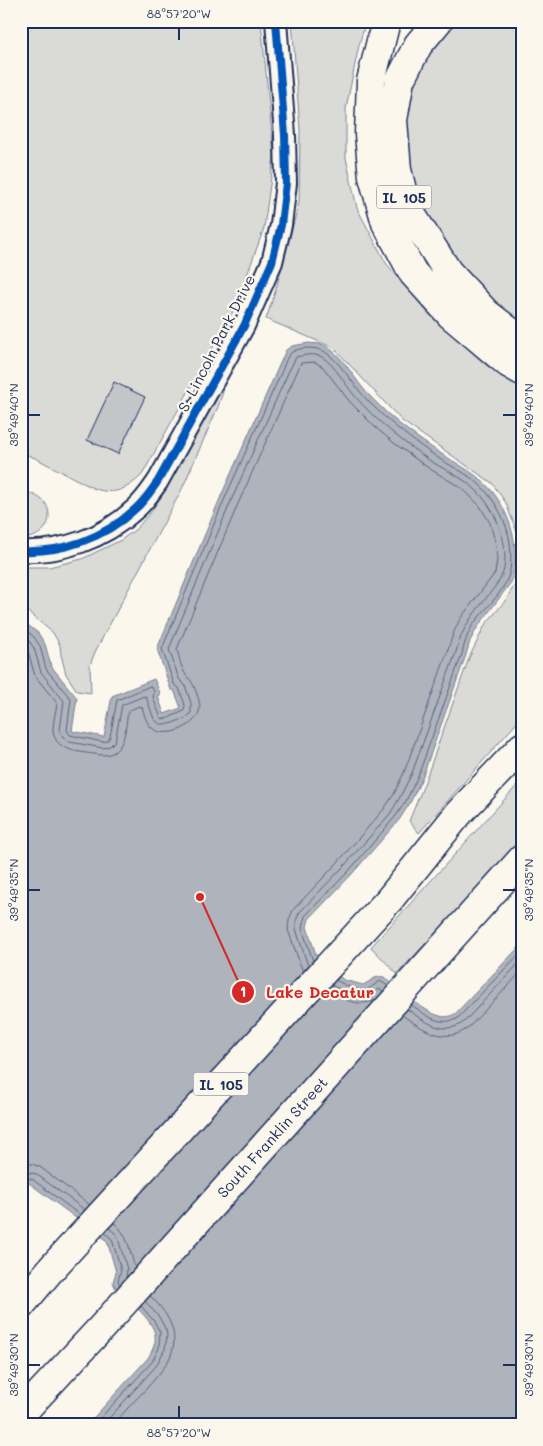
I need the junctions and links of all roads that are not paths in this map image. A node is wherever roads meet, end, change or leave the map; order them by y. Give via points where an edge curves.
1 (276, 21) edge
2 (386, 21) edge
3 (438, 21) edge
4 (522, 341) edge
5 (522, 371) edge
6 (21, 551) edge
7 (522, 747) edge
8 (522, 859) edge
9 (21, 1305) edge
10 (21, 1414) edge

1 - 6 street, S. Lincoln Park Drive via 286,183 272,262 248,318 158,481 135,510 120,522 83,541 46,550
2 - 5 main road via 372,81 369,134 373,177 386,223 413,272 451,315
3 - 4 main road, IL 105 via 418,45 400,80 393,120 397,170 406,206 448,272 486,312
7 - 9 main road, IL 105 via 459,813 389,900
8 - 10 main road, South Franklin Street

